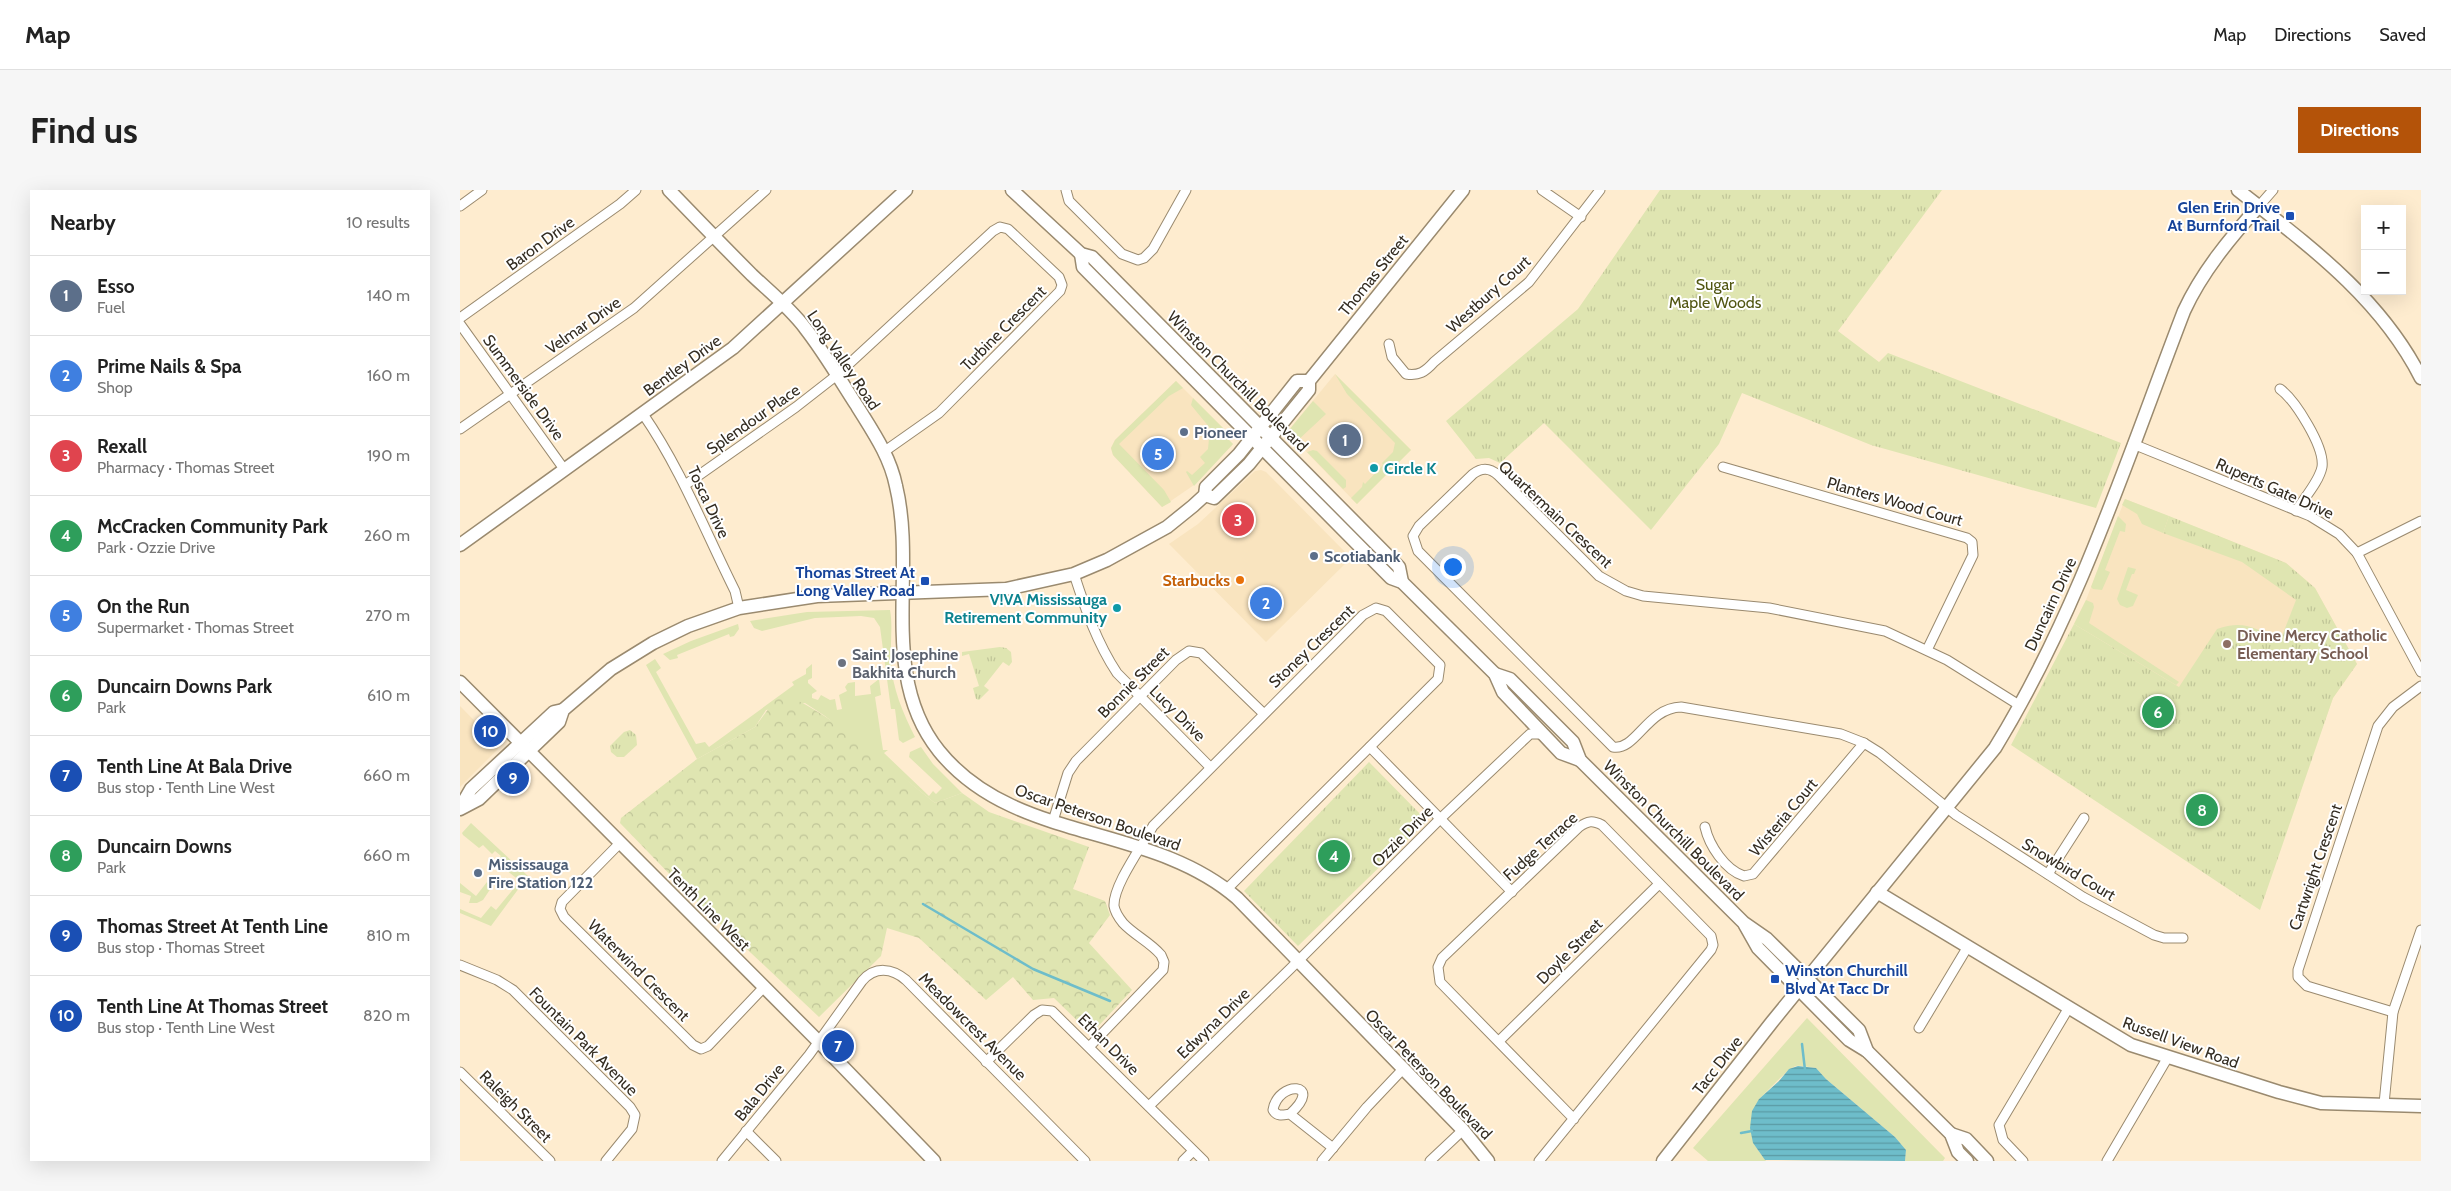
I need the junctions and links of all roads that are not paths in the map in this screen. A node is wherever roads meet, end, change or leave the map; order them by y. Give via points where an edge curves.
1 (482, 190) edge
2 (636, 190) edge
3 (669, 190) edge
4 (766, 190) edge
5 (906, 190) edge
6 (1066, 190) edge
7 (1186, 190) edge
8 (1463, 190) edge
9 (1542, 190) edge
10 (1600, 190) edge
11 (2238, 190) edge
12 (2273, 190) edge
13 (1014, 191) edge
14 (460, 206) edge
15 (2259, 206) junction
16 (1581, 217) junction
17 (716, 236) junction
18 (1081, 254) junction
19 (782, 304) junction
20 (460, 318) edge
21 (460, 324) edge
22 (1389, 344) dead end
23 (837, 375) junction
24 (2421, 378) edge
25 (1309, 381) junction
26 (2280, 389) dead end
27 (511, 395) junction
28 (642, 414) junction
29 (1261, 427) junction
30 (460, 429) edge
31 (1271, 437) junction
32 (1252, 438) junction
33 (2133, 444) junction
34 (1262, 448) junction
35 (885, 451) junction
36 (1723, 467) dead end
37 (564, 469) junction
38 (685, 485) junction
39 (1205, 495) junction
40 (2296, 511) junction
41 (2421, 521) edge
42 (460, 545) edge
43 (2357, 553) junction
44 (1074, 574) junction
45 (1402, 582) junction
46 (903, 594) junction
47 (739, 608) junction
48 (1928, 650) junction
49 (2421, 672) edge
50 (1495, 674) junction
51 (460, 682) edge
52 (2421, 686) edge
53 (1140, 696) junction
54 (2019, 705) junction
55 (1263, 713) junction
56 (1536, 734) junction
57 (1864, 743) junction
58 (525, 746) junction
59 (1370, 748) junction
60 (1580, 760) junction
61 (1210, 767) junction
62 (460, 808) edge
63 (1946, 808) junction
64 (1441, 818) junction
65 (2084, 818) dead end
66 (1052, 821) junction
67 (1705, 826) dead end
68 (620, 843) junction
69 (1140, 847) junction
70 (2048, 874) junction
71 (1659, 884) junction
72 (1227, 890) junction
73 (1512, 892) junction
74 (1878, 892) junction
75 (1744, 922) junction
76 (2421, 930) edge
77 (2183, 938) dead end
78 (1967, 948) junction
79 (1298, 962) junction
80 (460, 965) edge
81 (1807, 978) junction
82 (764, 988) junction
83 (1798, 989) junction
84 (2068, 1008) junction
85 (2393, 1012) junction
86 (1919, 1028) dead end
87 (1499, 1041) junction
88 (818, 1042) junction
89 (1090, 1046) junction
90 (1867, 1051) junction
91 (2168, 1057) junction
92 (986, 1062) junction
93 (1403, 1069) junction
94 (460, 1072) edge
95 (2384, 1104) junction
96 (1149, 1106) junction
97 (2421, 1106) edge
98 (1290, 1114) dead end
99 (1574, 1119) junction
100 (1463, 1130) junction
101 (746, 1131) junction
102 (1951, 1134) junction
103 (1333, 1148) junction
104 (1193, 1151) junction
105 (550, 1161) edge
106 (606, 1161) edge
107 (722, 1161) edge
108 (776, 1161) edge
109 (934, 1161) edge
110 (1085, 1161) edge
111 (1183, 1161) edge
112 (1204, 1161) edge
113 (1322, 1161) edge
114 (1430, 1161) edge
115 (1488, 1161) edge
116 (1539, 1161) edge
117 (1663, 1161) edge
118 (1967, 1161) edge
119 (1987, 1161) edge
120 (2023, 1161) edge
121 (2107, 1161) edge

1 - 14 street
2 - 20 street, Baron Drive
3 - 17 street, Long Valley Road
4 - 17 street, Velmar Drive
5 - 19 street, Bentley Drive
6 - 7 street via 1069,201 1122,254 1138,260 1153,249
8 - 25 street, Thomas Street
9 - 16 street
10 - 16 street, Westbury Court
11 - 15 street
12 - 15 street
13 - 18 street, Winston Churchill Boulevard
15 - 24 street via 2357,288 2400,340
15 - 33 street, Duncairn Drive via 2194,288
16 - 22 street, Westbury Court via 1529,282 1426,371 1406,374 1397,365
17 - 19 street, Long Valley Road
17 - 27 street, Velmar Drive via 634,308
18 - 29 street, Winston Churchill Boulevard via 1092,257
18 - 32 street, Winston Churchill Boulevard via 1083,267
19 - 23 street, Long Valley Road via 804,326
19 - 28 street, Bentley Drive via 733,348
21 - 27 street, Summerside Drive
23 - 35 street, Long Valley Road
23 - 35 street, Turbine Crescent via 997,228 1003,227 1014,233 1059,277 1062,285 1058,296 939,413
23 - 38 street, Splendour Place
25 - 29 street, Thomas Street via 1297,381
25 - 31 street, Thomas Street via 1309,390
26 - 40 street via 2299,410 2319,449 2322,462 2319,475
27 - 30 street, Velmar Drive
27 - 37 street, Summerside Drive
28 - 37 street, Bentley Drive
28 - 38 street, Tosca Drive via 664,444
29 - 31 street, Winston Churchill Boulevard
29 - 32 street, Thomas Street
31 - 34 street, Thomas Street
31 - 45 street, Winston Churchill Boulevard via 1399,567
32 - 34 street, Winston Churchill Boulevard
32 - 39 street, Thomas Street via 1206,487
33 - 40 street, Ruperts Gate Drive
33 - 54 street, Duncairn Drive via 2076,591
34 - 39 street, Thomas Street via 1214,498
34 - 45 street, Winston Churchill Boulevard via 1391,578
35 - 46 street, Long Valley Road via 901,510
36 - 48 street, Planters Wood Court via 1972,542 1973,554
37 - 42 street, Bentley Drive
38 - 47 street, Tosca Drive via 735,591
39 - 44 street, Thomas Street via 1159,532
40 - 43 street, Ruperts Gate Drive via 2339,534
41 - 43 street
43 - 49 street, Ruperts Gate Drive
44 - 46 street, Thomas Street via 1006,589
44 - 53 street, Lucy Drive via 1105,655 1117,673
45 - 50 street, Winston Churchill Boulevard
46 - 47 street, Thomas Street via 803,597
46 - 66 street, Oscar Peterson Boulevard via 907,684 930,738 951,764 977,788 1012,808
47 - 58 street, Thomas Street via 652,643 611,669 563,710 554,712
48 - 54 street, Quartermain Crescent
48 - 57 street, Quartermain Crescent via 1872,627 1762,607 1643,596 1626,591 1610,584 1587,565 1498,475 1488,469 1473,474 1416,530 1413,541 1418,551 1613,747 1619,748 1630,742 1662,710 1681,707 1841,734
50 - 56 street, Winston Churchill Boulevard via 1503,692 1528,718
50 - 60 street, Winston Churchill Boulevard via 1510,679 1573,742
51 - 58 street, Tenth Line West
52 - 85 street, Cartwright Crescent via 2393,707 2378,726 2298,970 2301,982 2307,986
53 - 55 street, Bonnie Street via 1182,655 1195,651 1201,653
53 - 61 street, Lucy Drive
53 - 66 street, Bonnie Street via 1076,760 1068,772
54 - 63 street, Duncairn Drive via 1995,748
55 - 59 street, Stoney Crescent via 1363,615 1369,610 1381,609 1391,614 1441,668 1434,684
55 - 61 street, Stoney Crescent
56 - 60 street, Winston Churchill Boulevard via 1561,753
56 - 64 street, Ozzie Drive
57 - 63 street, Quartermain Crescent
57 - 67 street, Wisteria Court via 1754,874 1744,876 1735,872 1710,844
58 - 62 street, Thomas Street via 471,789
58 - 68 street, Tenth Line West
59 - 64 street
59 - 72 street, Stoney Crescent
60 - 75 street, Winston Churchill Boulevard
61 - 69 street, Stoney Crescent via 1160,818
63 - 70 street, Snowbird Court
63 - 74 street, Duncairn Drive
64 - 73 street
64 - 79 street, Ozzie Drive
65 - 70 street
66 - 69 street, Oscar Peterson Boulevard
68 - 82 street, Tenth Line West
68 - 82 street, Waterwind Crescent via 562,902 560,910 564,917 693,1045 701,1049 708,1046
69 - 72 street, Oscar Peterson Boulevard via 1180,862
69 - 89 street, Stoney Crescent via 1116,896 1115,910 1130,930 1161,955 1163,970
70 - 77 street, Snowbird Court via 2154,935
71 - 73 street, Fudge Terrace via 1594,821 1579,827
71 - 87 street, Doyle Street
71 - 99 street, Fudge Terrace via 1711,936 1713,945
72 - 79 street, Oscar Peterson Boulevard
73 - 87 street, Fudge Terrace via 1442,958 1438,967 1440,982
74 - 78 street, Russell View Road
74 - 81 street, Duncairn Drive
75 - 81 street, Winston Churchill Boulevard via 1768,939
75 - 83 street, Winston Churchill Boulevard via 1758,948
76 - 85 street
78 - 84 street, Russell View Road
78 - 86 street
79 - 93 street, Oscar Peterson Boulevard
79 - 96 street, Edwyna Drive
80 - 106 street, Fountain Park Avenue via 513,990 636,1115 632,1129
81 - 83 street, Tacc Drive
81 - 90 street, Winston Churchill Boulevard via 1859,1030
82 - 88 street, Tenth Line West
83 - 90 street, Winston Churchill Boulevard via 1849,1040
83 - 117 street, Tacc Drive
84 - 91 street, Russell View Road via 2131,1045
84 - 120 street via 1999,1125 2003,1140
85 - 95 street
87 - 99 street, Fudge Terrace
88 - 92 street, Meadowcrest Avenue via 865,977 882,970 906,980
88 - 101 street, Bala Drive
88 - 109 street, Tenth Line West
89 - 92 street, Ethan Drive via 1056,1013 1042,1010
89 - 96 street, Ethan Drive
90 - 102 street, Winston Churchill Boulevard
91 - 95 street, Russell View Road via 2314,1102
91 - 121 street
92 - 110 street, Meadowcrest Avenue
93 - 100 street, Oscar Peterson Boulevard
93 - 103 street
94 - 105 street, Raleigh Street
95 - 97 street, Russell View Road
96 - 104 street, Ethan Drive
98 - 103 street
99 - 116 street, Fudge Terrace
100 - 114 street
100 - 115 street, Oscar Peterson Boulevard
101 - 107 street, Bala Drive
101 - 108 street
102 - 118 street, Winston Churchill Boulevard via 1958,1152
102 - 119 street, Winston Churchill Boulevard via 1966,1139
103 - 113 street
104 - 111 street
104 - 112 street, Ethan Drive

